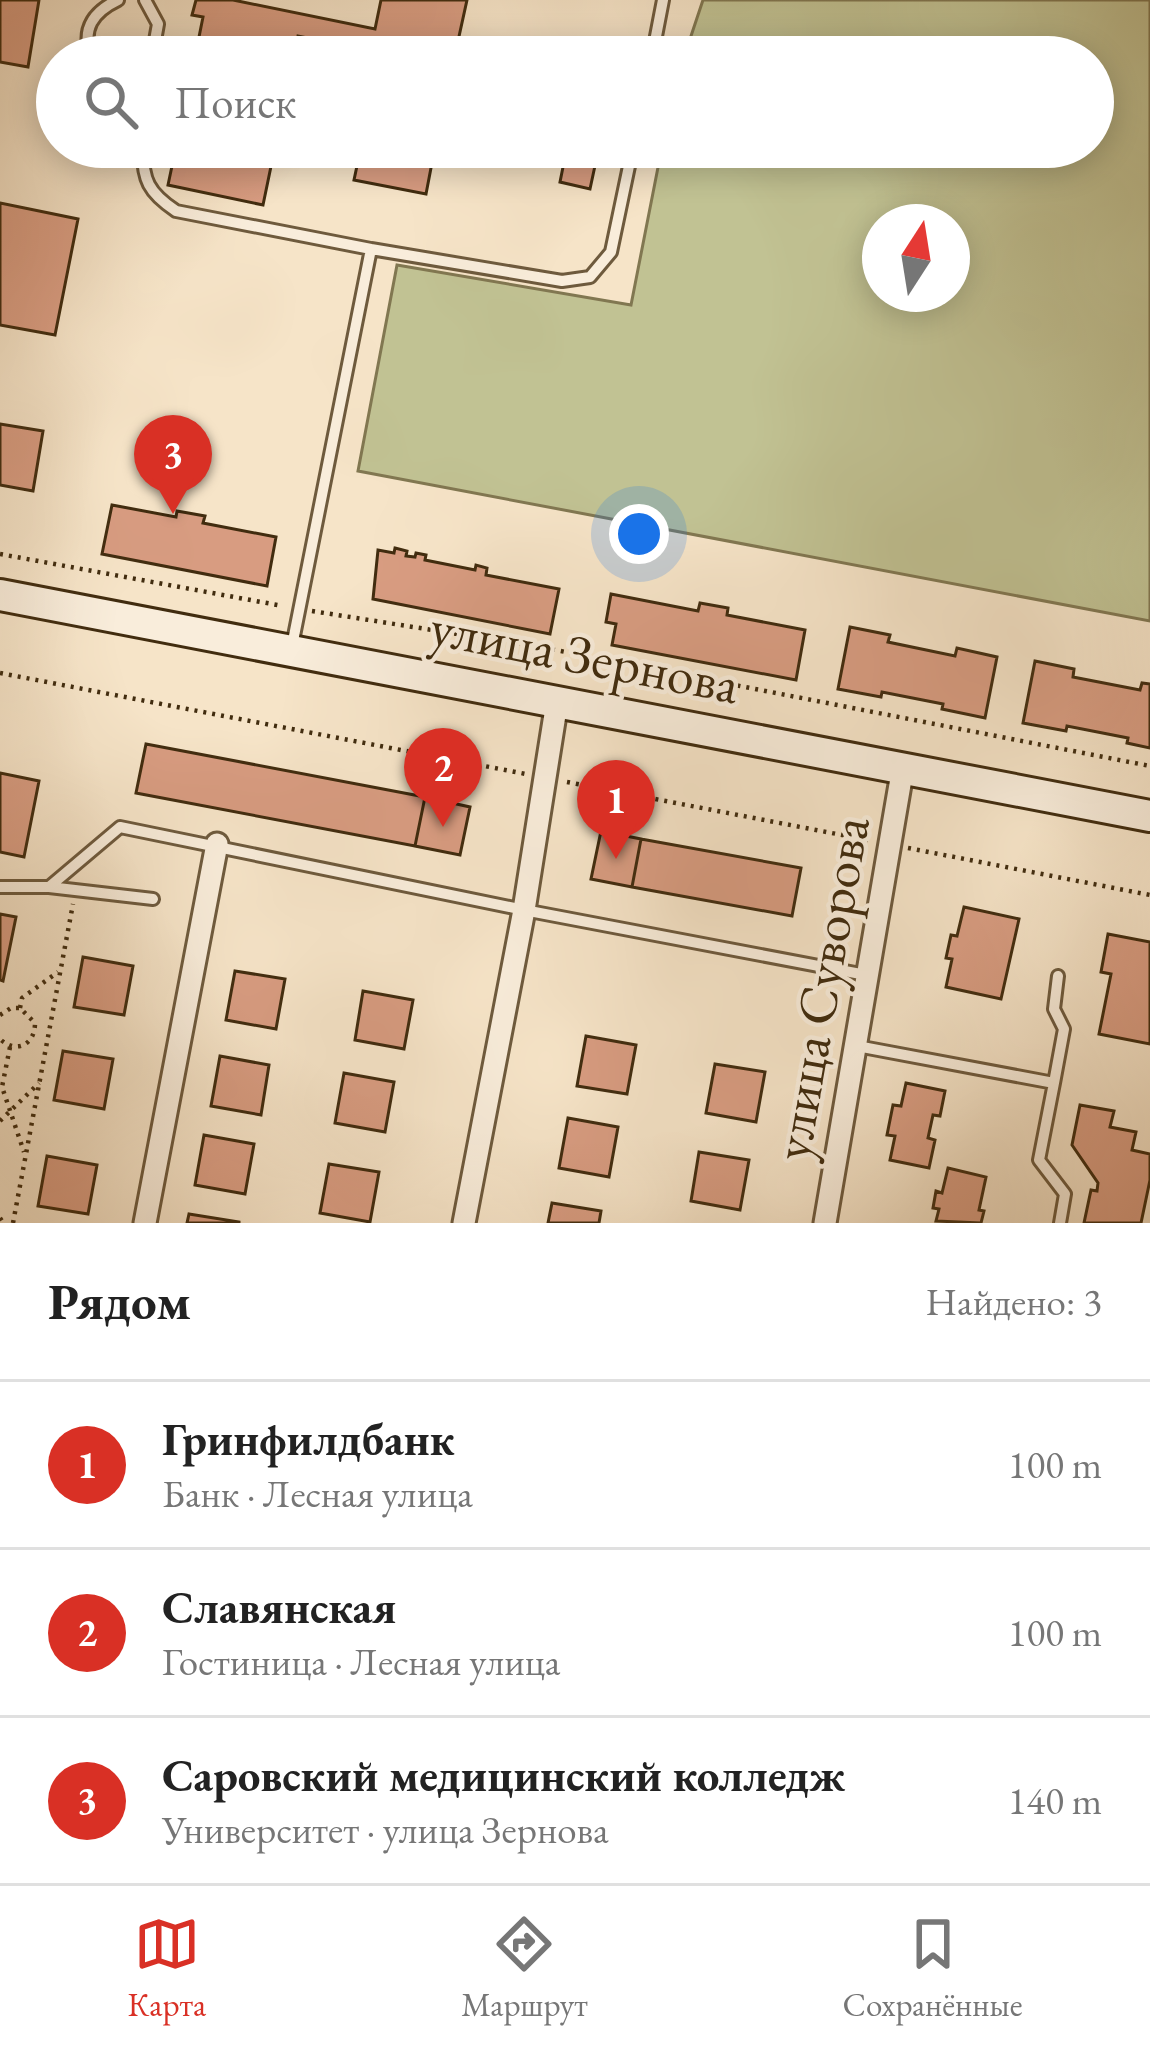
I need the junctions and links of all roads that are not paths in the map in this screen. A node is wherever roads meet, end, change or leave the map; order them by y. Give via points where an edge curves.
1 (118, 0) edge
2 (145, 0) edge
3 (663, 0) edge
4 (88, 36) edge
5 (156, 36) edge
6 (656, 36) edge
7 (142, 168) edge
8 (629, 168) edge
9 (370, 249) junction
10 (0, 596) edge
11 (292, 651) junction
12 (557, 701) junction
13 (903, 767) junction
14 (1150, 816) edge
15 (217, 844) junction
16 (0, 887) edge
17 (49, 887) junction
18 (153, 899) dead end
19 (524, 910) junction
20 (870, 976) junction
21 (1058, 976) dead end
22 (857, 1046) junction
23 (1054, 1083) junction
24 (146, 1223) edge
25 (464, 1223) edge
26 (825, 1223) edge
27 (1060, 1223) edge

1 - 4 lane via 97,10
2 - 5 lane
3 - 6 lane
7 - 9 lane via 150,194 176,211
8 - 9 lane via 611,252 590,277 562,281
9 - 11 lane
10 - 11 main road, улица Зернова
11 - 12 main road, улица Зернова
12 - 13 main road, улица Зернова
12 - 19 street
13 - 14 main road, улица Зернова
13 - 20 street, улица Суворова
15 - 17 lane via 120,827
15 - 19 lane
15 - 24 street
16 - 17 lane
17 - 18 lane
19 - 20 lane
19 - 25 street
20 - 22 street, улица Суворова
21 - 23 lane via 1054,1009 1064,1029
22 - 23 lane
22 - 26 street, улица Суворова
23 - 27 lane via 1039,1160 1065,1194

